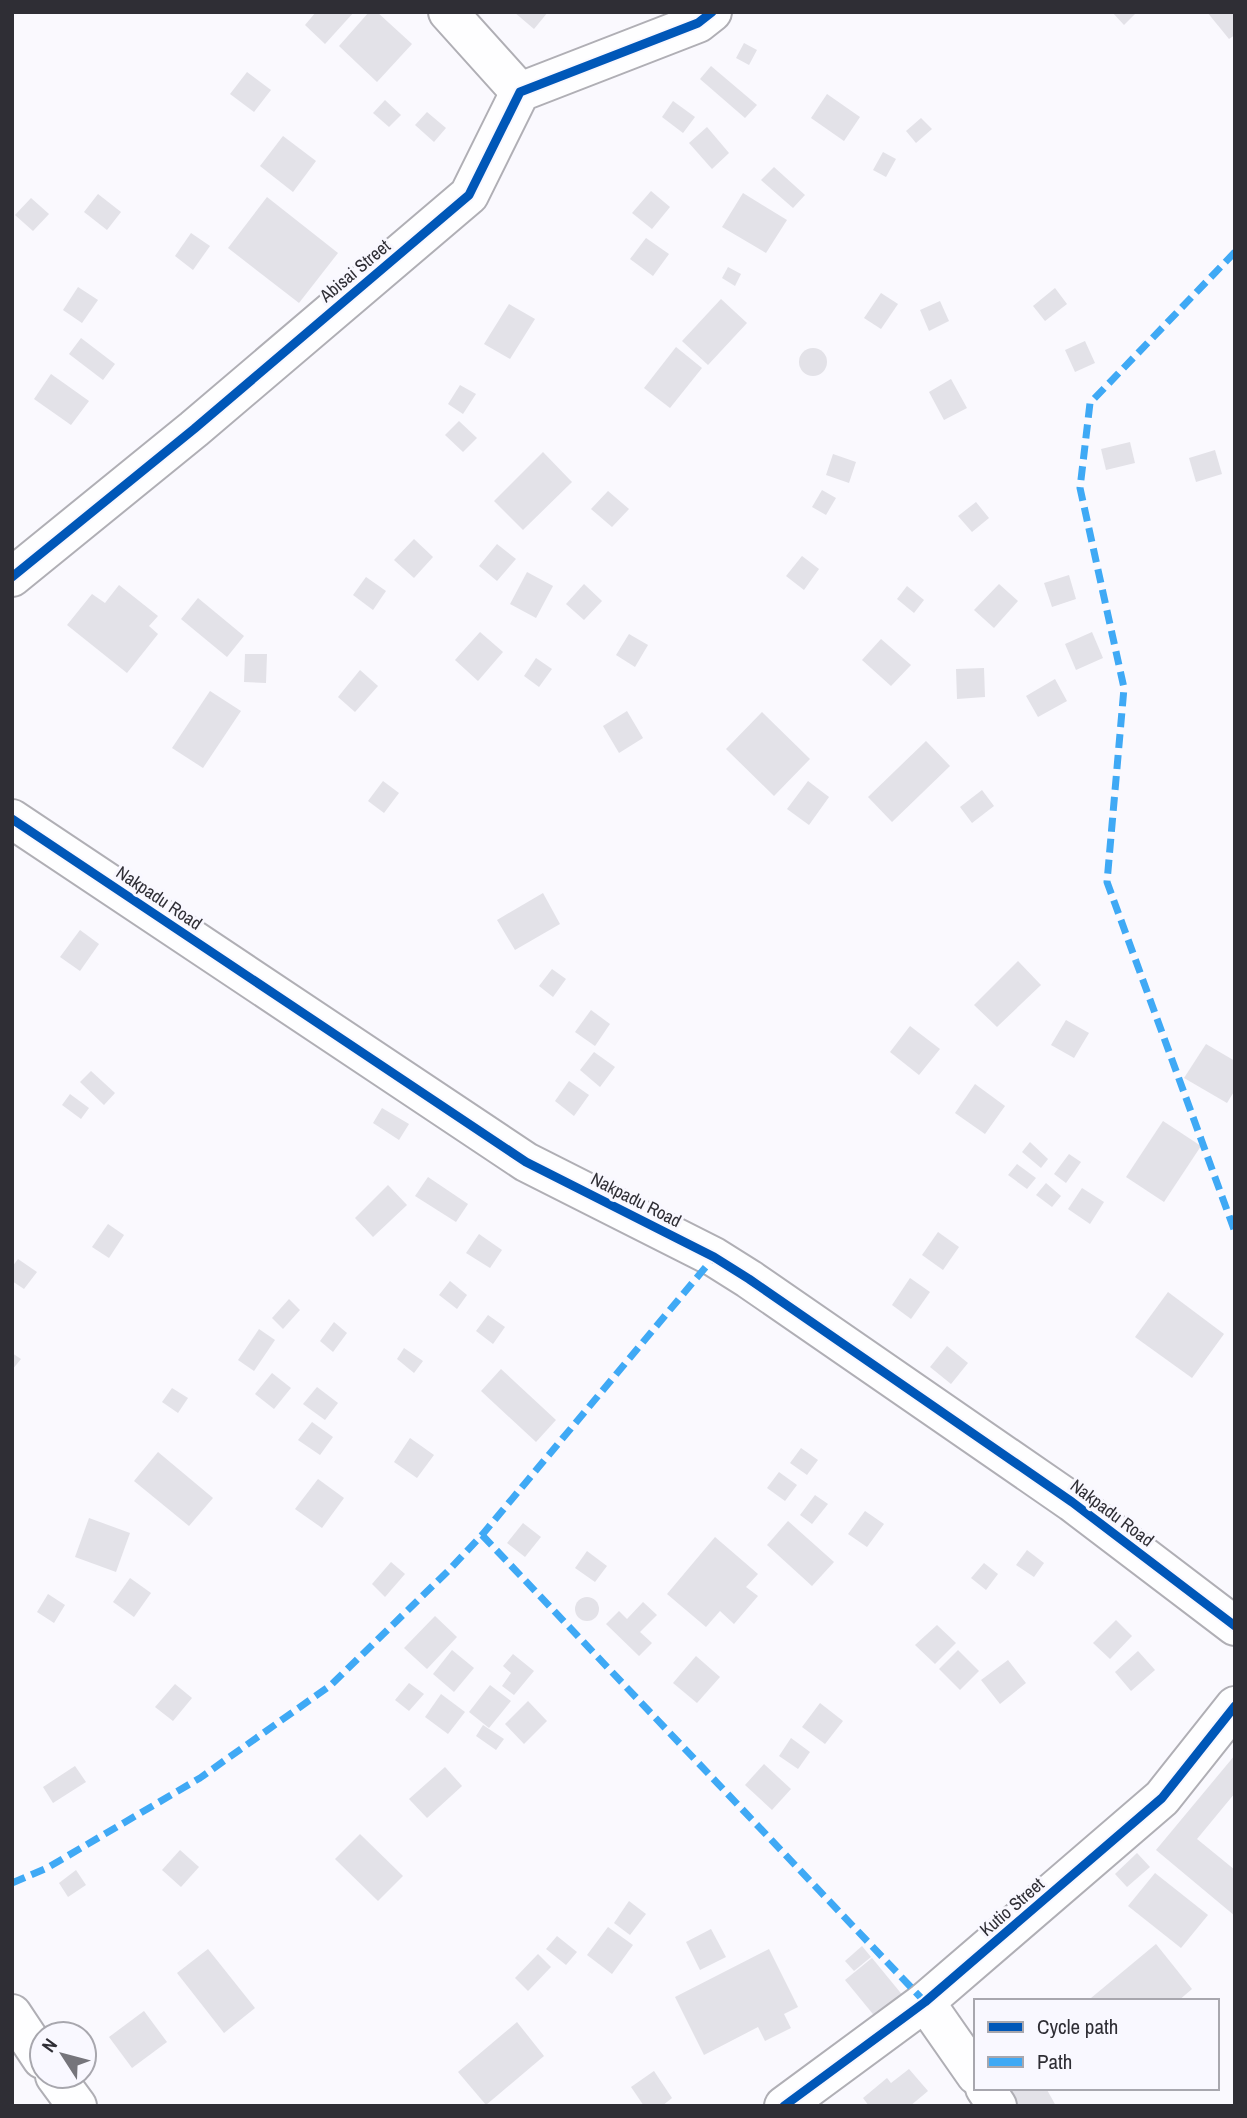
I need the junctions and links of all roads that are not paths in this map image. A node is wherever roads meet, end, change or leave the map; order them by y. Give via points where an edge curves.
1 (448, 12) edge
2 (712, 12) edge
3 (520, 92) junction
4 (12, 577) edge
5 (12, 819) edge
6 (1235, 1626) edge
7 (1235, 1706) edge
8 (925, 2002) junction
9 (12, 2014) edge
10 (28, 2038) edge
11 (974, 2072) edge
12 (65, 2090) edge
13 (986, 2090) edge
14 (77, 2106) edge
15 (784, 2106) edge
16 (997, 2106) edge

1 - 3 street
2 - 3 street via 698,23
3 - 4 street, Abisai Street via 469,195
5 - 6 street, Nakpadu Road via 526,1161 749,1279 1072,1502
7 - 8 street, Kutio Street via 1162,1798
8 - 11 street
8 - 15 street, Kutio Street
9 - 10 street
12 - 14 street
13 - 16 street

